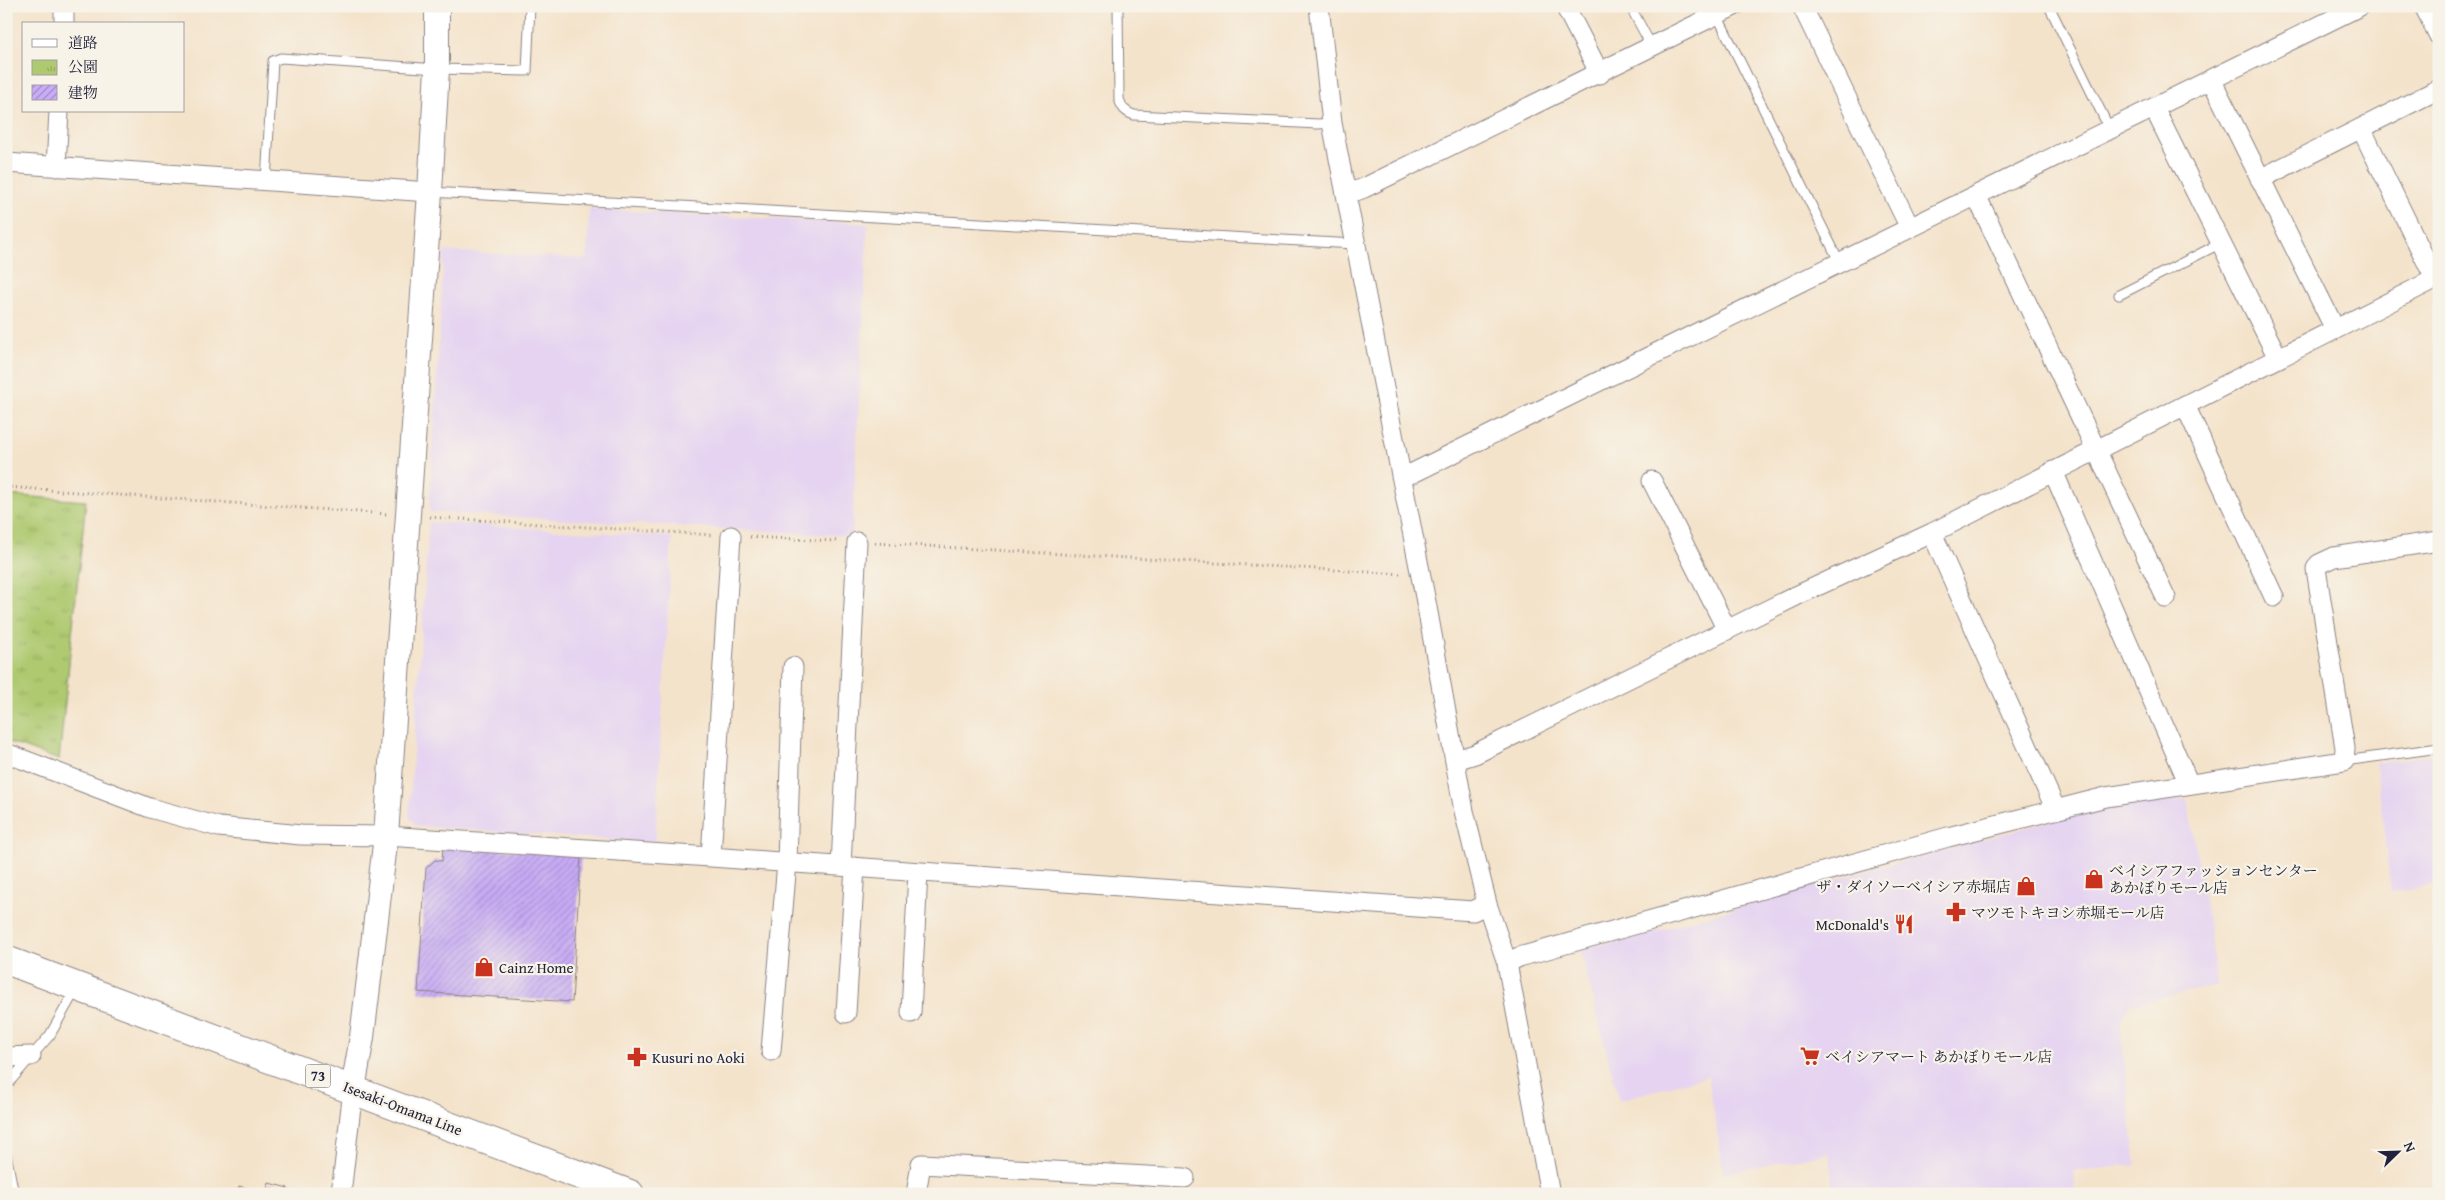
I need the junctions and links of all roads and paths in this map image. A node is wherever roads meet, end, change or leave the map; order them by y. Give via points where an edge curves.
1 (64, 6) edge
2 (437, 6) edge
3 (530, 6) edge
4 (1118, 6) edge
5 (1320, 6) edge
6 (1565, 6) edge
7 (1630, 6) edge
8 (1734, 6) edge
9 (1802, 6) edge
10 (2049, 6) edge
11 (2360, 6) edge
12 (2424, 6) edge
13 (1717, 15) junction
14 (64, 22) edge
15 (2439, 36) edge
16 (1652, 48) junction
17 (437, 69) junction
18 (1600, 74) junction
19 (2211, 80) junction
20 (2439, 89) edge
21 (2154, 108) junction
22 (59, 112) edge
23 (1332, 123) junction
24 (2361, 128) junction
25 (2110, 130) junction
26 (6, 163) edge
27 (56, 167) junction
28 (2260, 178) junction
29 (266, 181) junction
30 (1345, 189) junction
31 (430, 192) junction
32 (1976, 196) junction
33 (1910, 228) junction
34 (2221, 243) junction
35 (1355, 244) junction
36 (1840, 263) junction
37 (2437, 278) edge
38 (2119, 295) dead end
39 (2335, 329) junction
40 (2278, 358) junction
41 (2185, 405) junction
42 (2096, 450) junction
43 (2053, 472) junction
44 (1400, 476) junction
45 (1652, 481) dead end
46 (6, 487) edge
47 (408, 516) junction
48 (1932, 533) junction
49 (730, 536) junction
50 (857, 542) junction
51 (2439, 542) edge
52 (1420, 576) junction
53 (2274, 597) dead end
54 (2166, 598) dead end
55 (1727, 630) junction
56 (792, 667) dead end
57 (2439, 748) edge
58 (6, 753) edge
59 (1456, 760) junction
60 (2344, 761) junction
61 (2189, 784) junction
62 (2056, 810) junction
63 (386, 836) junction
64 (711, 857) junction
65 (787, 862) junction
66 (848, 867) junction
67 (918, 872) junction
68 (1488, 904) junction
69 (6, 960) edge
70 (1507, 963) junction
71 (78, 986) junction
72 (846, 1013) dead end
73 (911, 1013) dead end
74 (771, 1051) dead end
75 (31, 1056) junction
76 (6, 1057) edge
77 (6, 1086) edge
78 (353, 1089) junction
79 (6, 1154) edge
80 (1186, 1178) dead end
81 (14, 1194) edge
82 (341, 1194) edge
83 (630, 1194) edge
84 (916, 1194) edge
85 (1550, 1194) edge

1 - 14 street
2 - 17 street
3 - 17 lane via 527,71
4 - 23 lane via 1119,99 1126,113
5 - 23 street
6 - 18 street
7 - 16 lane
8 - 13 street
9 - 33 street
10 - 25 lane
11 - 19 street
12 - 15 street
13 - 16 street
13 - 36 lane
16 - 18 street
17 - 29 lane via 281,58 273,61
17 - 31 street
18 - 30 street via 1364,188 1356,191
19 - 21 street
19 - 28 street
20 - 24 street
21 - 25 street
21 - 34 street
22 - 27 street
23 - 30 street
24 - 28 street
24 - 37 street
25 - 32 street
26 - 27 street
27 - 29 street
28 - 39 street
29 - 31 street
30 - 35 street
31 - 35 lane
31 - 47 street
32 - 33 street
32 - 42 street
33 - 36 street
34 - 38 lane
34 - 40 street
35 - 44 street
36 - 44 street via 1413,473
37 - 39 street
39 - 40 street
40 - 41 street
41 - 42 street
41 - 53 street
42 - 43 street
42 - 54 street
43 - 48 street
43 - 61 street
44 - 52 street
45 - 55 street
46 - 47 path
47 - 49 path
47 - 63 street
48 - 55 street
48 - 62 street
49 - 50 path
49 - 64 street
50 - 52 path
50 - 66 street
51 - 60 street via 2334,558 2319,564 2316,569 2345,748
52 - 59 street
55 - 59 street via 1475,754
56 - 65 street
57 - 60 lane
58 - 63 street via 150,808 219,827 301,835
59 - 68 street via 1464,812
60 - 61 street
61 - 62 street via 2106,797
62 - 70 street via 1529,954
63 - 64 street
63 - 78 street
64 - 65 street
65 - 66 street
65 - 74 street
66 - 67 street
66 - 72 street
67 - 68 street via 1473,911
67 - 73 street
68 - 70 street
69 - 71 main road, Isesaki-Omama Line / 73
70 - 85 street
71 - 75 lane via 50,1035
71 - 78 main road, Isesaki-Omama Line / 73
75 - 76 street
75 - 77 lane
78 - 82 street
78 - 83 main road, Isesaki-Omama Line / 73
79 - 81 lane
80 - 84 street via 921,1164

